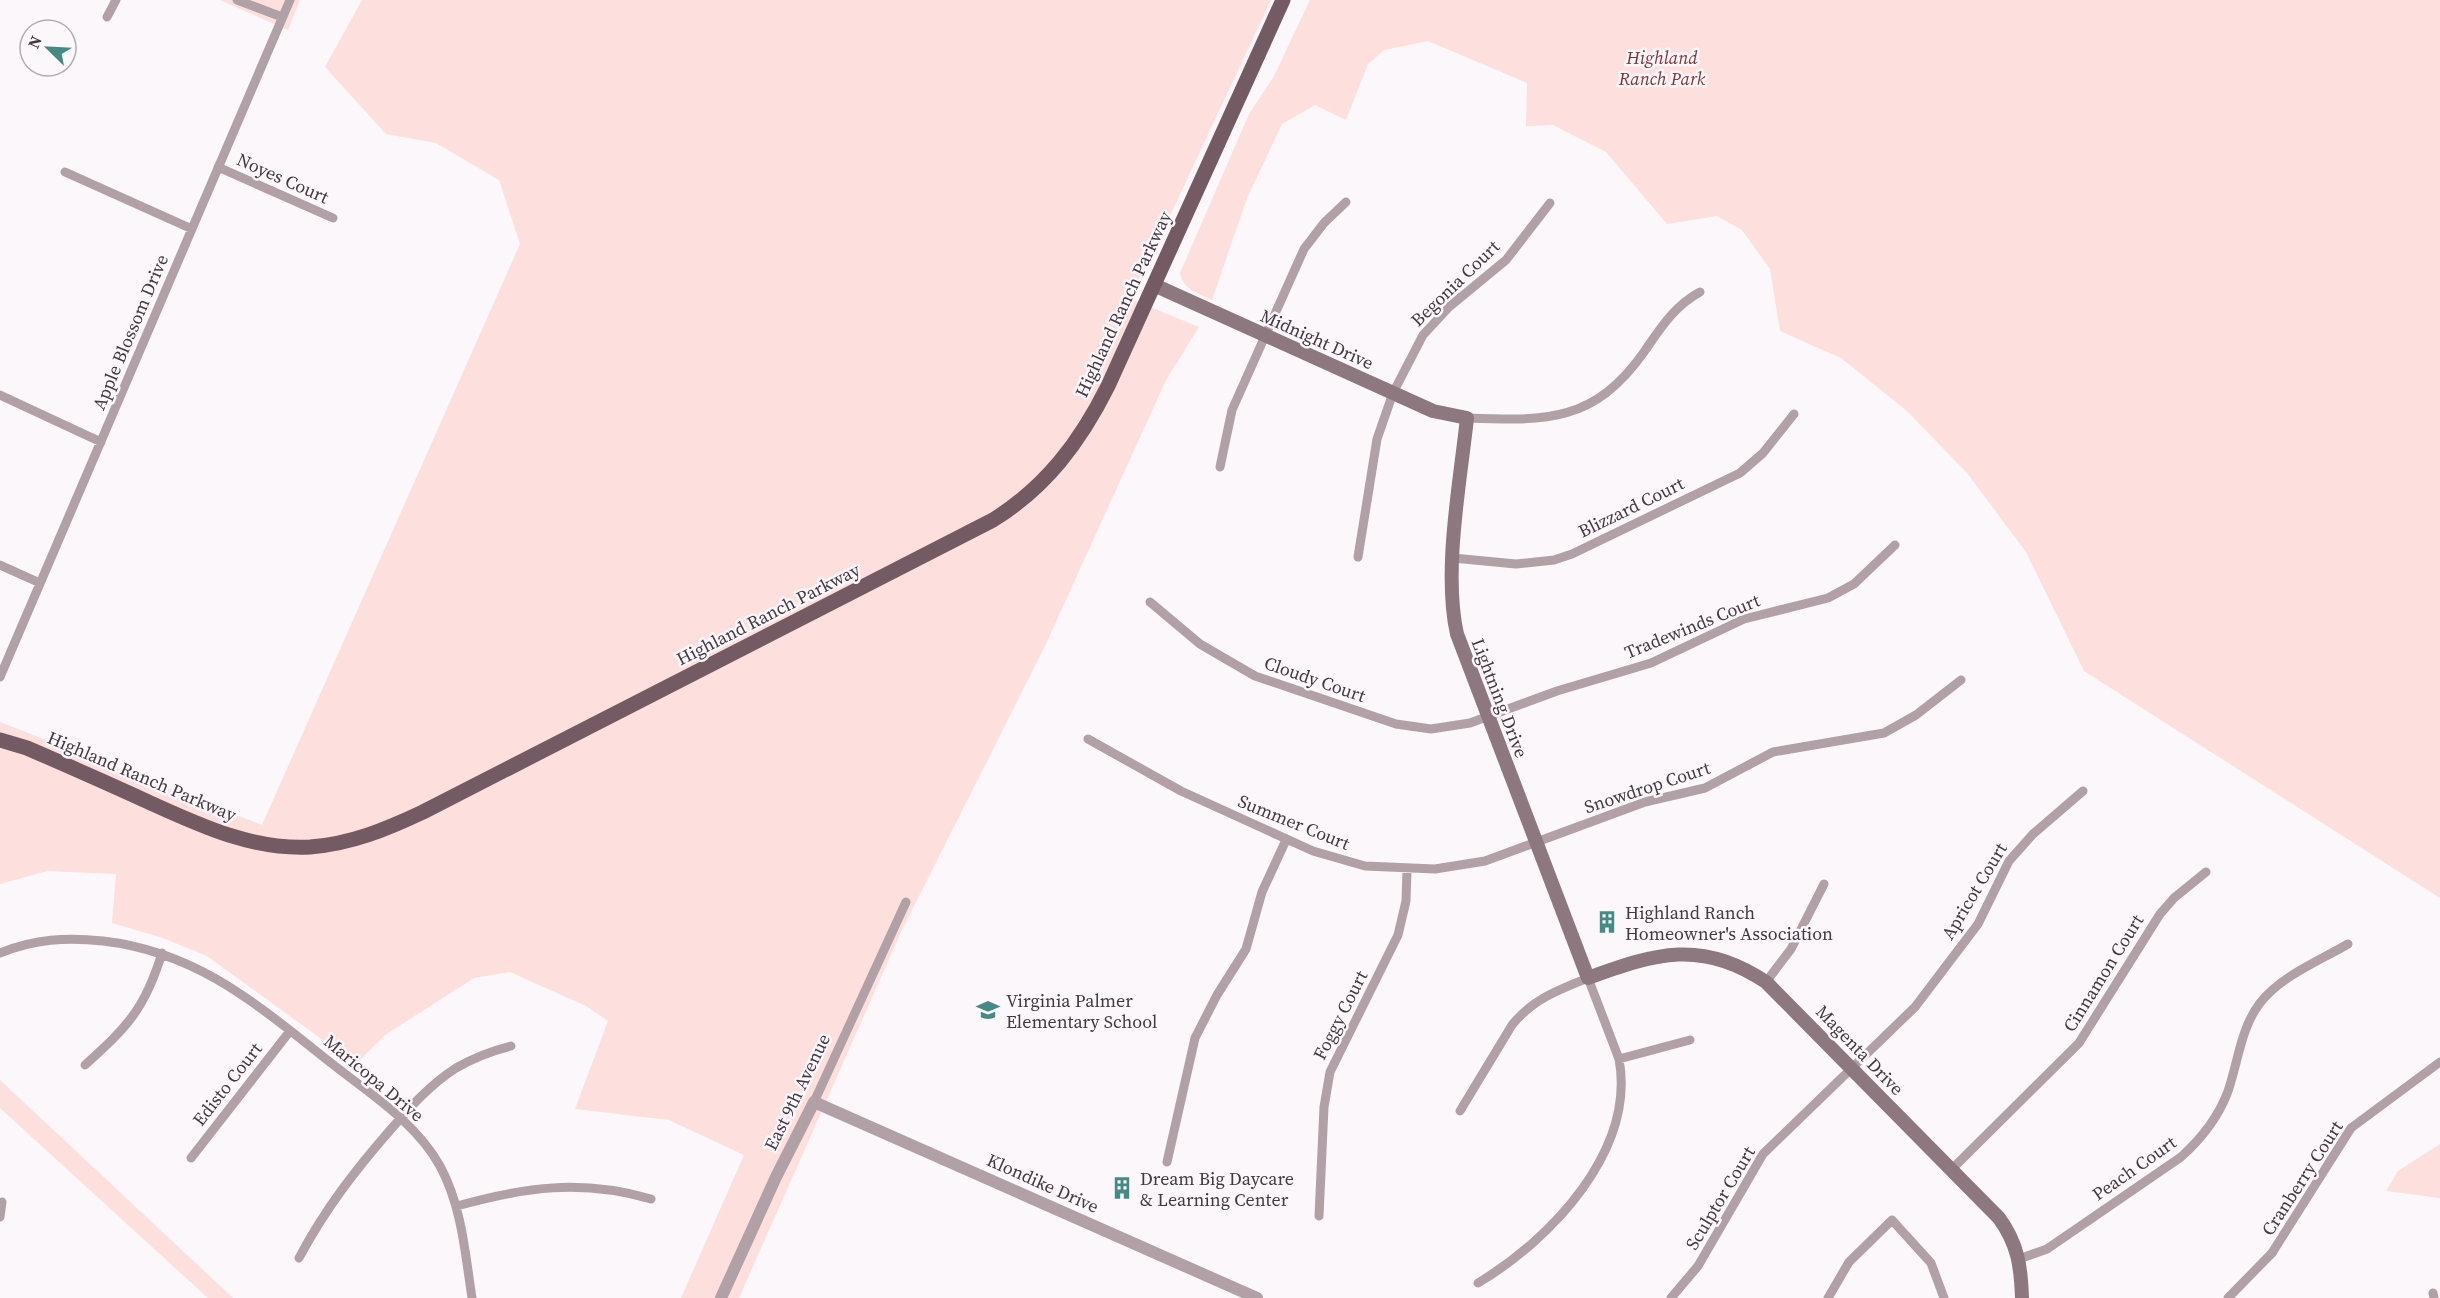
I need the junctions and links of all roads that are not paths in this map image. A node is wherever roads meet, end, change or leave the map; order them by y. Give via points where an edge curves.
1 (116, 0) edge
2 (237, 0) edge
3 (290, 0) edge
4 (1283, 0) edge
5 (106, 17) dead end
6 (282, 17) junction
7 (219, 168) junction
8 (66, 172) dead end
9 (1346, 202) dead end
10 (1550, 203) dead end
11 (333, 218) dead end
12 (192, 230) junction
13 (1154, 285) junction
14 (1700, 292) dead end
15 (1265, 335) junction
16 (1393, 393) junction
17 (0, 395) edge
18 (1794, 414) dead end
19 (1467, 418) junction
20 (101, 442) junction
21 (1220, 467) dead end
22 (1895, 545) dead end
23 (1358, 557) dead end
24 (1453, 558) junction
25 (0, 565) edge
26 (40, 583) junction
27 (1150, 602) dead end
28 (0, 677) edge
29 (1960, 680) dead end
30 (1488, 717) junction
31 (1088, 739) dead end
32 (0, 740) edge
33 (2083, 791) dead end
34 (1286, 840) junction
35 (1536, 843) junction
36 (1407, 870) junction
37 (2206, 872) dead end
38 (1824, 884) dead end
39 (906, 902) dead end
40 (2348, 944) dead end
41 (0, 952) edge
42 (162, 953) junction
43 (1588, 978) junction
44 (1766, 982) junction
45 (290, 1031) junction
46 (1690, 1040) dead end
47 (511, 1046) dead end
48 (1619, 1059) junction
49 (2440, 1062) edge
50 (85, 1065) dead end
51 (1853, 1068) junction
52 (814, 1102) junction
53 (1460, 1111) dead end
54 (401, 1118) junction
55 (191, 1158) dead end
56 (1167, 1162) dead end
57 (1952, 1169) junction
58 (651, 1199) dead end
59 (2, 1202) dead end
60 (457, 1206) junction
61 (1319, 1216) dead end
62 (0, 1217) edge
63 (299, 1258) dead end
64 (2019, 1259) junction
65 (1478, 1283) dead end
66 (472, 1298) edge
67 (722, 1298) edge
68 (1257, 1298) edge
69 (1671, 1298) edge
70 (1828, 1298) edge
71 (1944, 1298) edge
72 (2022, 1298) edge
73 (2228, 1298) edge

1 - 5 street
2 - 6 street
3 - 6 street, Apple Blossom Drive
4 - 13 main road, Highland Ranch Parkway
6 - 7 street, Apple Blossom Drive
7 - 11 street, Noyes Court
7 - 12 street, Apple Blossom Drive
8 - 12 street
9 - 15 street via 1304,249
10 - 16 street, Begonia Court via 1506,260 1423,335
12 - 20 street, Apple Blossom Drive
13 - 15 main road, Midnight Drive
13 - 32 main road, Highland Ranch Parkway via 1108,386 1079,438 1053,472 1008,511 384,830 323,845 256,843 208,828 27,748
14 - 19 street via 1670,316 1614,387 1584,407 1529,420
15 - 16 main road, Midnight Drive
15 - 21 street via 1232,410
16 - 19 main road, Midnight Drive via 1433,411
16 - 23 street, Begonia Court via 1377,439
17 - 20 street
18 - 24 street, Blizzard Court via 1763,453 1740,473 1572,554 1545,562 1516,564
19 - 24 main road, Lightning Drive
20 - 26 street, Apple Blossom Drive
22 - 30 street, Tradewinds Court via 1841,592 1744,619 1651,663
24 - 30 main road, Lightning Drive via 1452,614 1456,634
25 - 26 street
26 - 28 street, Apple Blossom Drive
27 - 30 street, Cloudy Court via 1210,650 1285,688 1415,728 1452,727
29 - 35 street, Snowdrop Court via 1916,715 1884,733 1773,752 1705,788 1645,802
30 - 35 main road, Lightning Drive
31 - 34 street, Summer Court via 1181,791
33 - 51 street, Apricot Court via 2022,845 2000,878 1978,924 1915,1007
34 - 36 street, Summer Court via 1339,860
34 - 56 street via 1262,892 1246,949 1216,995 1195,1038
35 - 36 street, Summer Court via 1476,863
35 - 43 main road, Lightning Drive
36 - 61 street, Foggy Court via 1406,901 1398,935 1330,1072 1324,1107
37 - 57 street, Cinnamon Court via 2160,914 2079,1043
38 - 44 street via 1791,949
39 - 52 street, East 9th Avenue
40 - 64 street, Peach Court via 2283,982 2261,1002 2246,1029 2227,1094 2196,1144 2047,1249
41 - 42 street, Maricopa Drive via 34,941 76,938
42 - 45 street, Maricopa Drive via 214,976
42 - 50 street via 154,980 135,1016
43 - 44 main road, Magenta Drive via 1639,959 1676,953 1734,963
43 - 48 street
43 - 53 street via 1548,994 1521,1013
44 - 51 main road, Magenta Drive
45 - 54 street, Maricopa Drive
45 - 55 street, Edisto Court
46 - 48 street
47 - 54 street via 454,1069
48 - 65 street via 1620,1103 1589,1177 1542,1236
49 - 73 street, Cranberry Court via 2351,1128 2272,1253
51 - 57 main road, Magenta Drive
51 - 69 street, Sculptor Court via 1763,1155 1698,1266
52 - 67 street, East 9th Avenue
52 - 68 street, Klondike Drive
54 - 60 street, Maricopa Drive via 427,1146
54 - 63 street via 332,1200
57 - 64 main road, Magenta Drive via 2000,1218
58 - 60 street via 611,1190 557,1186 505,1193
59 - 62 street
60 - 66 street, Maricopa Drive
64 - 72 main road, Magenta Drive
70 - 71 street via 1849,1262 1892,1220 1931,1263

